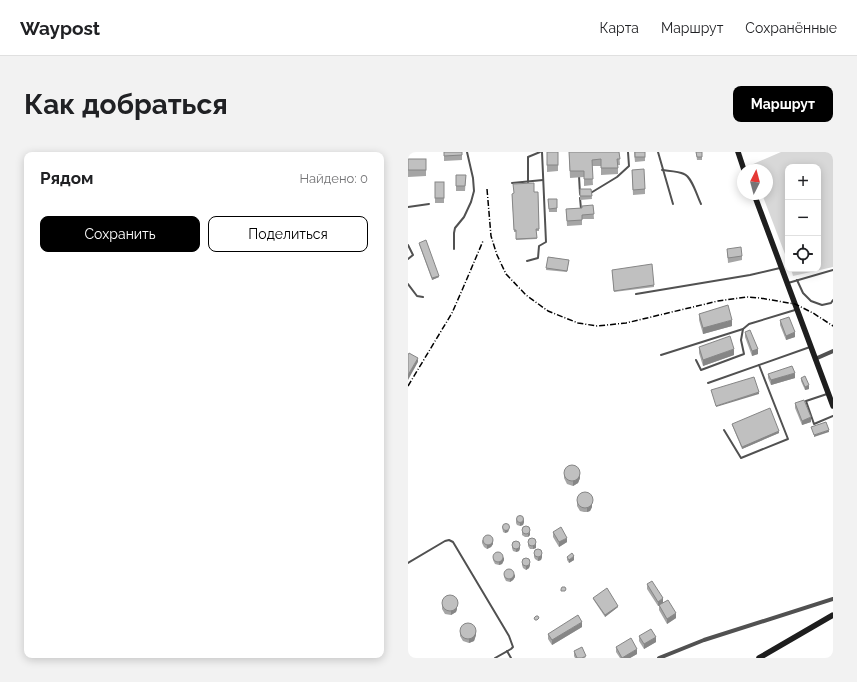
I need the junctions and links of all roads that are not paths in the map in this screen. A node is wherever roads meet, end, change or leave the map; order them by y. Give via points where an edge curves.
1 (467, 152) edge
2 (541, 152) edge
3 (628, 152) edge
4 (658, 152) edge
5 (738, 152) edge
6 (742, 164) edge
7 (662, 170) junction
8 (579, 176) edge
9 (543, 180) junction
10 (528, 182) junction
11 (512, 183) edge
12 (587, 196) edge
13 (756, 200) edge
14 (429, 204) dead end
15 (673, 204) dead end
16 (701, 204) dead end
17 (408, 207) edge
18 (581, 209) edge
19 (408, 245) edge
20 (454, 249) dead end
21 (408, 259) edge
22 (527, 261) dead end
23 (781, 267) junction
24 (833, 270) edge
25 (797, 280) junction
26 (408, 284) edge
27 (787, 284) junction
28 (636, 294) dead end
29 (423, 297) dead end
30 (833, 300) edge
31 (797, 309) junction
32 (743, 329) junction
33 (811, 347) junction
34 (833, 351) edge
35 (661, 355) dead end
36 (815, 358) junction
37 (696, 360) dead end
38 (759, 365) junction
39 (708, 384) dead end
40 (828, 393) junction
41 (833, 406) edge
42 (833, 416) edge
43 (724, 430) dead end
44 (408, 563) edge
45 (833, 599) edge
46 (833, 615) edge
47 (507, 651) junction
48 (495, 658) edge
49 (511, 658) edge
50 (659, 658) edge
51 (759, 658) edge

1 - 20 lane via 474,191 464,217 455,228
2 - 9 lane
2 - 10 lane via 528,157
3 - 12 lane via 629,166
4 - 7 lane
5 - 6 main road
7 - 15 lane
7 - 16 lane via 686,175
8 - 18 lane
9 - 10 lane
9 - 22 lane via 546,242 538,246 538,258
10 - 11 lane
13 - 23 main road
14 - 17 lane
19 - 21 lane via 413,255
23 - 27 main road
23 - 28 lane via 750,275
24 - 25 lane
25 - 27 lane
25 - 30 lane via 803,293 811,301 822,305
26 - 29 lane via 417,296
27 - 31 main road
31 - 32 lane via 749,324
31 - 33 main road
32 - 35 lane
32 - 37 lane via 741,340 744,354 701,370
33 - 36 main road
33 - 38 lane
34 - 36 street
36 - 40 main road
38 - 39 lane
38 - 43 lane via 788,439 741,458
40 - 41 main road
40 - 42 lane via 806,401 814,424
44 - 47 lane via 445,541 453,542 509,636 513,646
45 - 50 street via 704,640
46 - 51 main road
47 - 48 lane
47 - 49 lane

